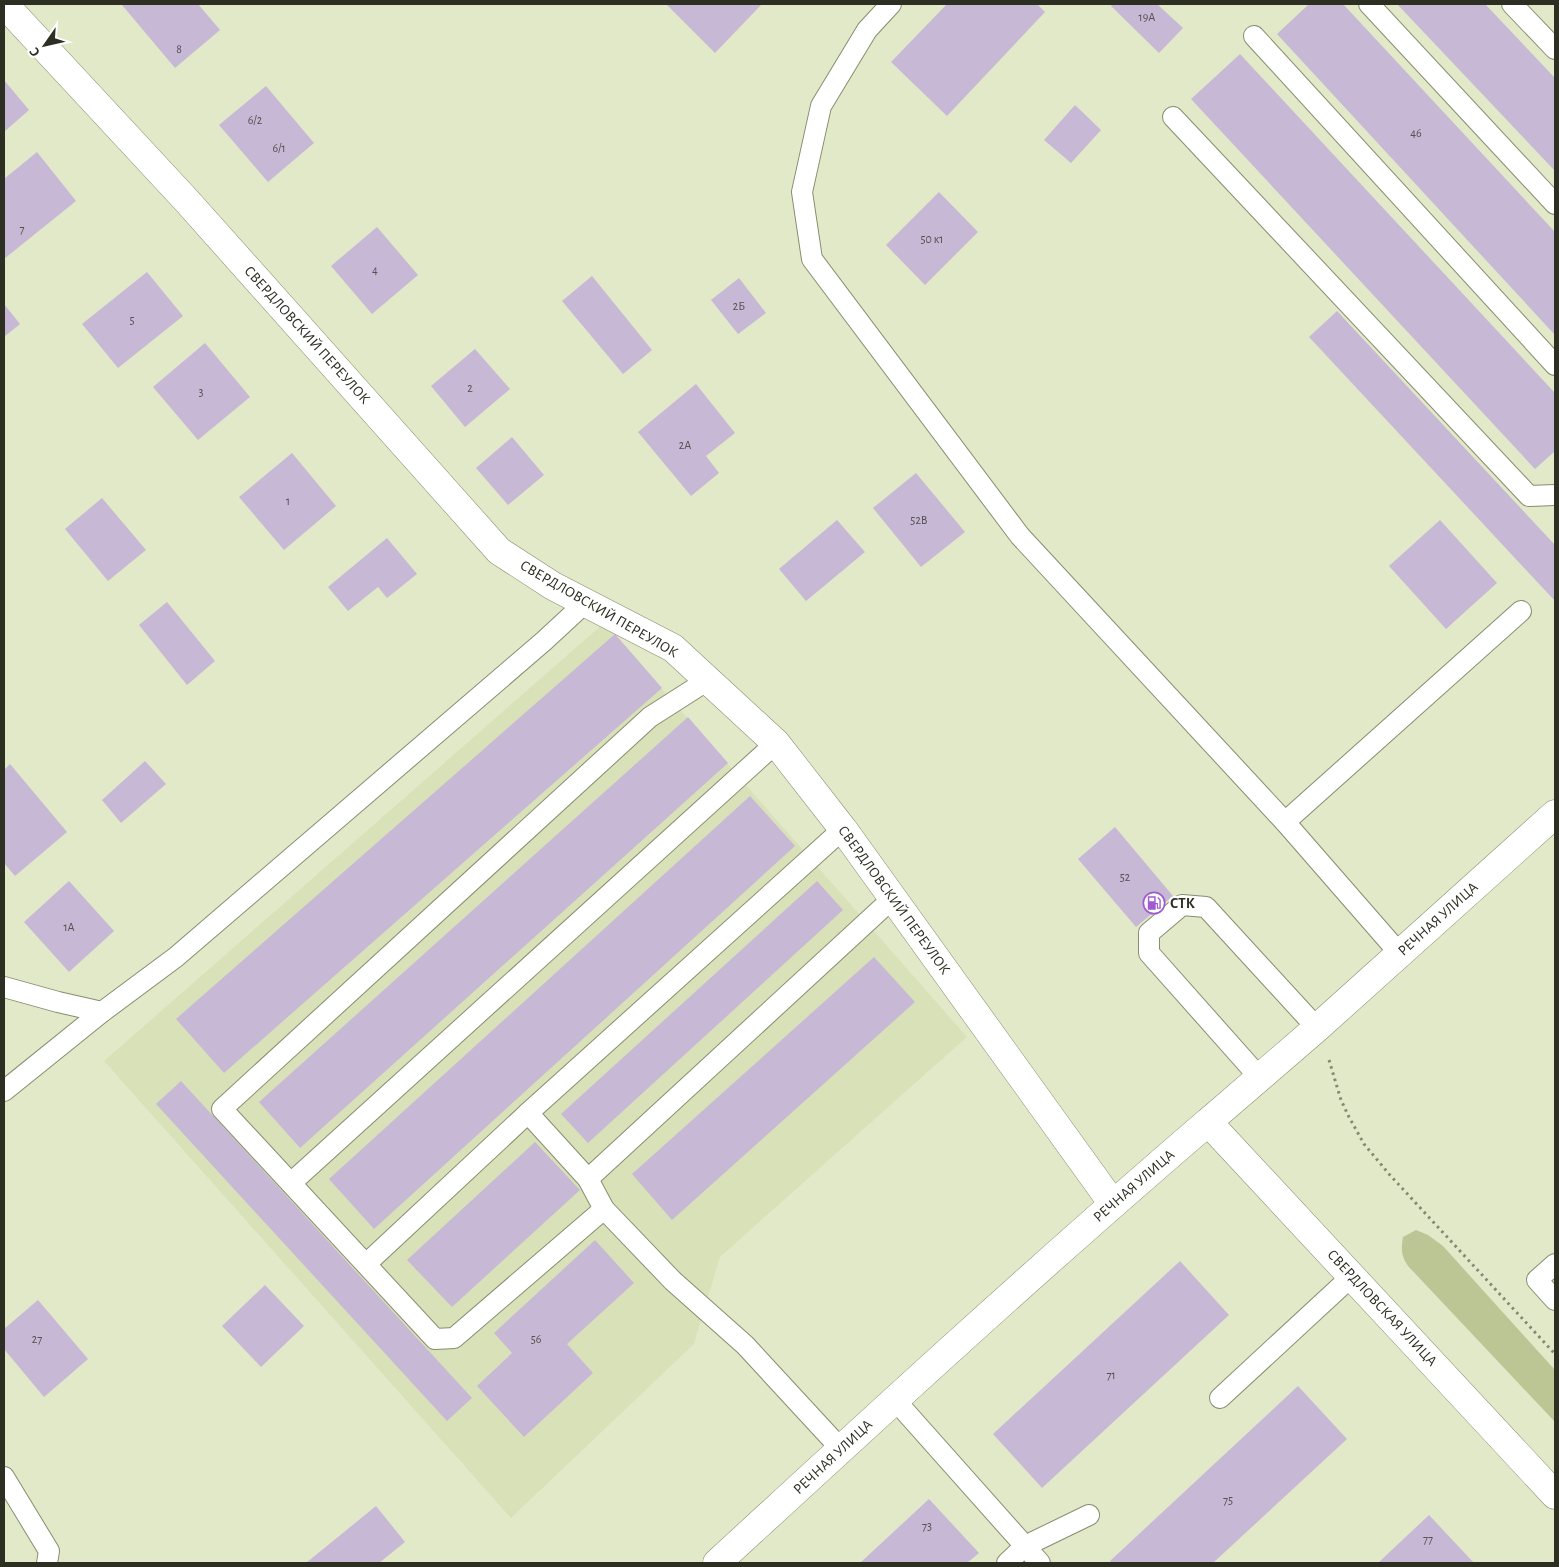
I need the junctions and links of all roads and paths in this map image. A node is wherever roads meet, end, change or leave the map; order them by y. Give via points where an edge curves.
1 (4, 4) edge
2 (891, 4) edge
3 (1369, 4) edge
4 (1512, 4) edge
5 (1254, 36) dead end
6 (1555, 49) edge
7 (1173, 116) dead end
8 (1555, 204) edge
9 (1555, 365) edge
10 (1555, 495) edge
11 (585, 602) junction
12 (1521, 611) dead end
13 (708, 680) junction
14 (776, 743) junction
15 (1285, 822) junction
16 (1552, 823) edge
17 (843, 829) junction
18 (893, 898) junction
19 (1400, 954) junction
20 (4, 987) edge
21 (102, 1012) junction
22 (1317, 1028) junction
23 (1328, 1054) dead end
24 (1260, 1078) junction
25 (4, 1091) edge
26 (528, 1113) junction
27 (1208, 1122) junction
28 (588, 1179) junction
29 (291, 1183) junction
30 (1113, 1204) junction
31 (604, 1209) junction
32 (366, 1264) junction
33 (1555, 1264) edge
34 (1352, 1276) junction
35 (1555, 1300) edge
36 (1555, 1354) edge
37 (1220, 1398) dead end
38 (895, 1400) junction
39 (841, 1449) junction
40 (4, 1477) edge
41 (1555, 1495) edge
42 (1089, 1515) dead end
43 (1025, 1546) junction
44 (47, 1563) edge
45 (717, 1563) edge
46 (1007, 1563) edge
47 (1040, 1563) edge

1 - 11 street, СВЕРДЛОВСКИЙ ПЕРЕУЛОК via 187,201 500,551
2 - 15 lane via 867,30 821,106 802,192 812,259 1020,536
3 - 8 lane
4 - 6 lane
5 - 9 lane
7 - 10 lane via 1529,496
11 - 13 street, СВЕРДЛОВСКИЙ ПЕРЕУЛОК via 673,648
11 - 21 lane via 544,641 184,951
12 - 15 lane
13 - 14 street, СВЕРДЛОВСКИЙ ПЕРЕУЛОК
13 - 29 lane via 650,717 222,1109
14 - 17 street, СВЕРДЛОВСКИЙ ПЕРЕУЛОК
14 - 29 lane
15 - 19 lane
16 - 19 street, РЕЧНАЯ УЛИЦА
17 - 18 street, СВЕРДЛОВСКИЙ ПЕРЕУЛОК
17 - 26 lane
18 - 28 lane
18 - 30 street, СВЕРДЛОВСКИЙ ПЕРЕУЛОК
19 - 22 street, РЕЧНАЯ УЛИЦА
20 - 21 lane
21 - 25 lane
22 - 24 street, РЕЧНАЯ УЛИЦА
22 - 24 lane via 1206,907 1182,905 1149,933 1149,953
23 - 36 path via 1341,1100 1364,1144
24 - 27 street, РЕЧНАЯ УЛИЦА
26 - 28 lane
26 - 32 lane
27 - 30 street, РЕЧНАЯ УЛИЦА
27 - 34 street, СВЕРДЛОВСКАЯ УЛИЦА
28 - 31 lane
29 - 32 lane
30 - 38 street, РЕЧНАЯ УЛИЦА
31 - 32 lane via 454,1338 435,1339
31 - 39 lane via 673,1281 745,1345
33 - 35 lane via 1537,1280
34 - 37 lane
34 - 41 street, СВЕРДЛОВСКАЯ УЛИЦА
38 - 39 street, РЕЧНАЯ УЛИЦА
38 - 43 lane
39 - 45 street, РЕЧНАЯ УЛИЦА
40 - 44 lane via 49,1551
42 - 43 lane
43 - 46 lane
43 - 47 lane

